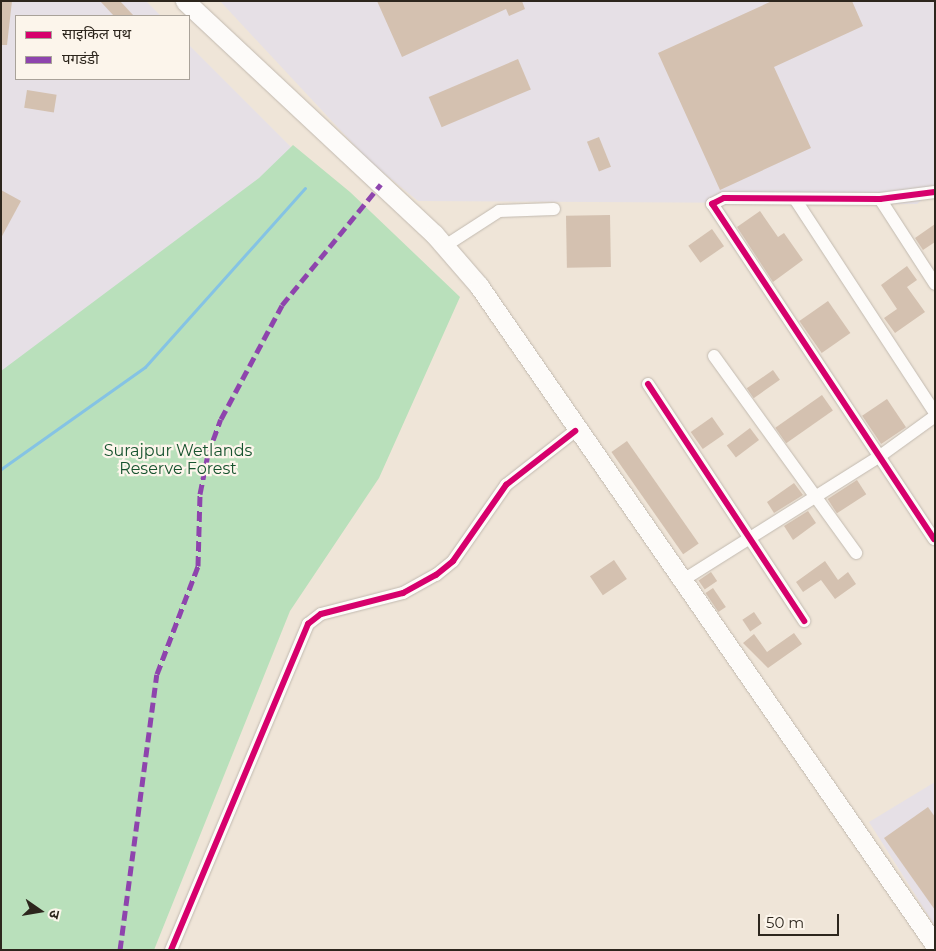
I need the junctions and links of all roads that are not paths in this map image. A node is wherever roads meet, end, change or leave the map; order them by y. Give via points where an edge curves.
1 (185, 1) edge
2 (935, 192) edge
3 (880, 198) junction
4 (795, 199) junction
5 (554, 209) dead end
6 (445, 246) junction
7 (935, 284) edge
8 (714, 356) dead end
9 (648, 384) dead end
10 (935, 414) edge
11 (575, 431) junction
12 (880, 456) junction
13 (817, 495) junction
14 (749, 537) junction
15 (934, 539) edge
16 (856, 553) dead end
17 (680, 582) junction
18 (804, 621) dead end
19 (935, 945) edge
20 (171, 950) edge

1 - 6 main road
2 - 3 street
3 - 4 street
3 - 7 street
4 - 10 street
4 - 12 street via 724,198 712,204
5 - 6 street via 499,211
6 - 11 main road via 478,286
8 - 13 street
9 - 14 street
10 - 12 street
11 - 17 main road
11 - 20 street via 506,485 453,561 436,575 404,593 321,614 308,624
12 - 13 street
12 - 15 street
13 - 14 street
13 - 16 street
14 - 17 street
14 - 18 street
17 - 19 main road

